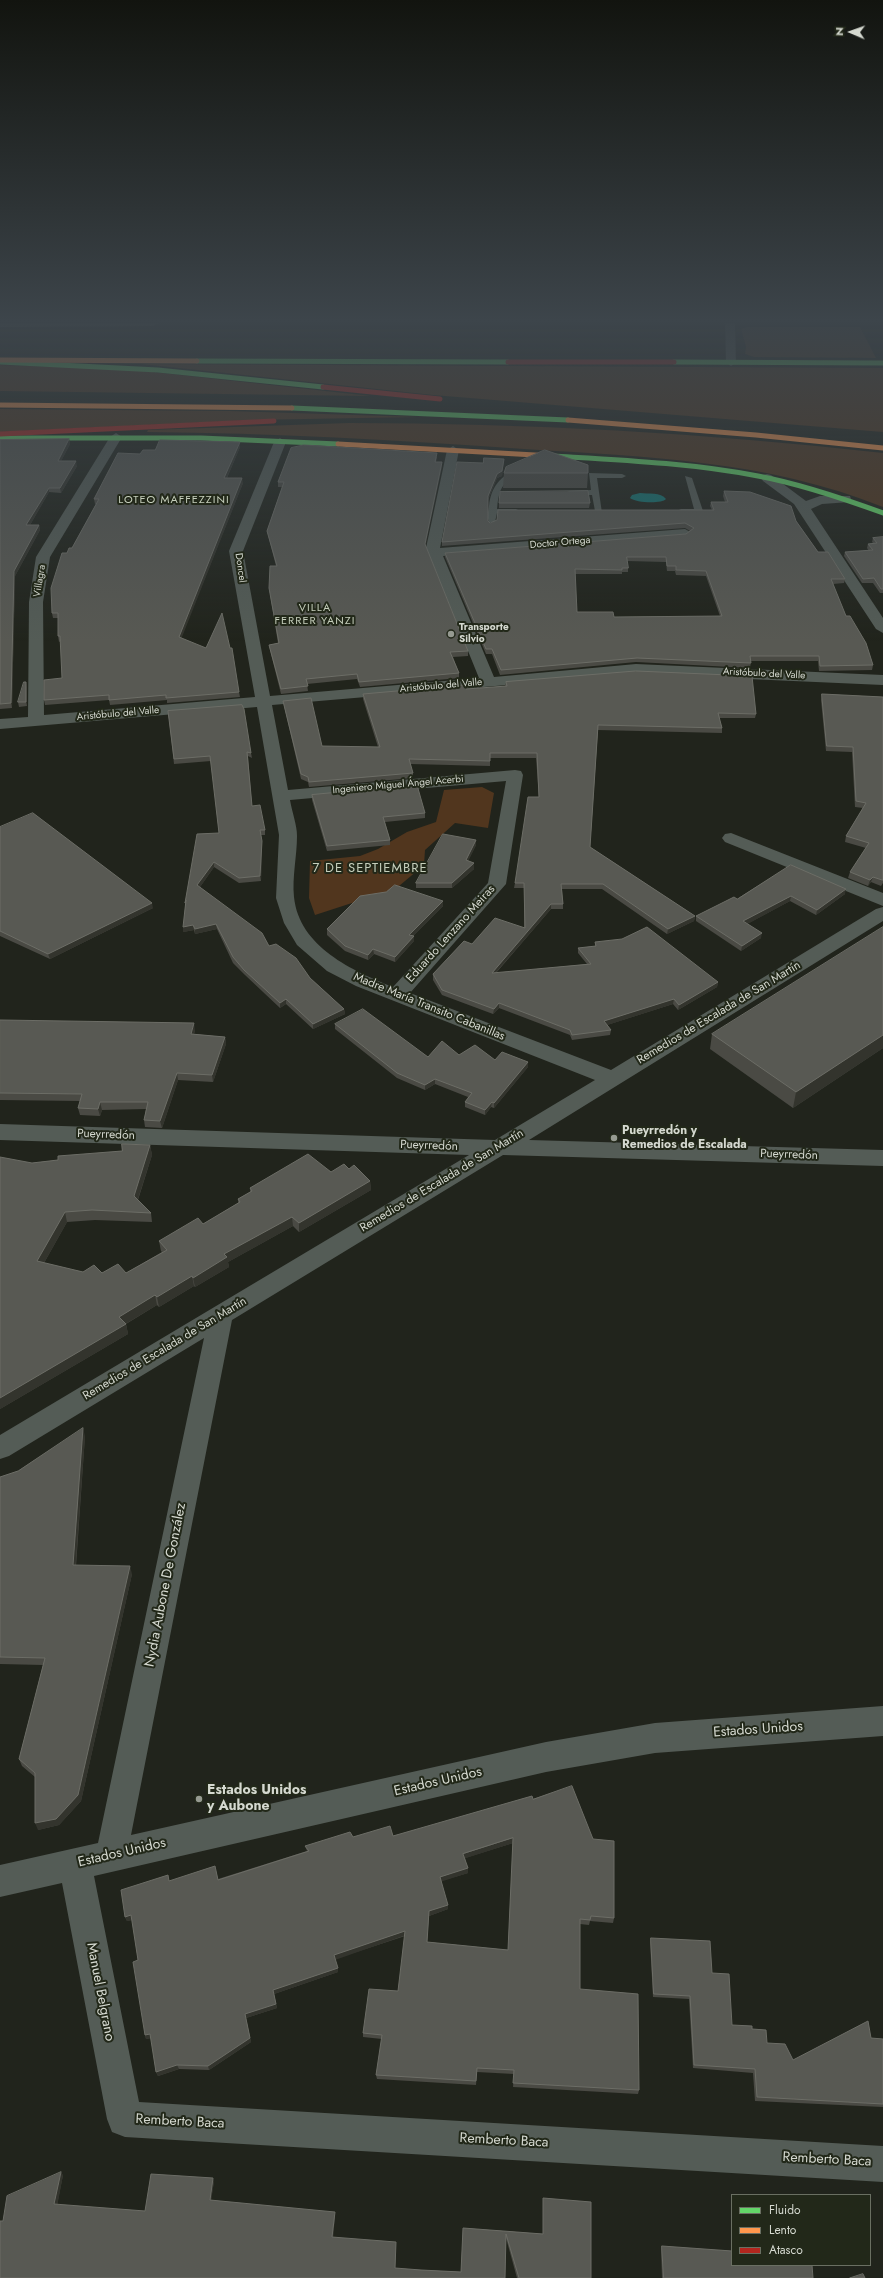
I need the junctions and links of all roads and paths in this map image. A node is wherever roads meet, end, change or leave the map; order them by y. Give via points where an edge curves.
1 (102, 429) edge
2 (685, 429) edge
3 (794, 429) edge
4 (834, 433) dead end
5 (0, 434) edge
6 (116, 437) junction
7 (0, 438) edge
8 (280, 442) junction
9 (883, 448) edge
10 (454, 450) junction
11 (555, 456) junction
12 (622, 476) dead end
13 (688, 478) dead end
14 (768, 478) junction
15 (595, 492) junction
16 (557, 493) edge
17 (846, 499) junction
18 (804, 508) junction
19 (493, 511) junction
20 (523, 511) edge
21 (599, 511) edge
22 (668, 511) edge
23 (883, 514) edge
24 (492, 524) edge
25 (685, 533) edge
26 (435, 553) junction
27 (883, 629) edge
28 (883, 680) edge
29 (488, 682) junction
30 (263, 701) junction
31 (36, 721) junction
32 (0, 724) edge
33 (515, 775) joint
34 (281, 796) junction
35 (731, 838) dead end
36 (883, 900) edge
37 (883, 913) edge
38 (397, 995) junction
39 (613, 1079) junction
40 (0, 1132) edge
41 (499, 1147) junction
42 (883, 1158) edge
43 (221, 1314) junction
44 (0, 1448) edge
45 (883, 1721) edge
46 (111, 1856) junction
47 (75, 1864) junction
48 (0, 1881) edge
49 (125, 2119) joint
50 (883, 2164) edge

1 - 5 main road
2 - 9 main road
3 - 4 main road
6 - 7 main road
6 - 8 main road
6 - 31 street, Villagra via 43,558 36,602
8 - 10 main road
8 - 30 street, Doncel via 236,551
10 - 11 main road
10 - 26 street via 433,548
11 - 14 main road via 677,465
11 - 19 lane via 500,481
12 - 15 lane via 592,475
13 - 22 lane via 699,510
14 - 17 main road
14 - 18 street via 791,493
15 - 16 lane
15 - 21 lane
17 - 18 street via 820,500
17 - 23 main road
18 - 27 street
19 - 20 lane
19 - 24 lane
25 - 26 street, Doctor Ortega
26 - 29 street
28 - 29 street, Aristóbulo del Valle via 636,669
29 - 30 street, Aristóbulo del Valle
30 - 31 street, Aristóbulo del Valle
30 - 34 street, Madre María Transito Cabanillas
31 - 32 street, Aristóbulo del Valle
33 - 34 street, Ingeniero Miguel Ángel Acerbi
33 - 38 street, Eduardo Lenzano Meiras via 497,884
34 - 38 street, Madre María Transito Cabanillas via 288,835 285,898 293,923 304,941 334,966 363,982
35 - 36 street
37 - 39 street, Remedios de Escalada de San Martín
38 - 39 street, Madre María Transito Cabanillas
39 - 41 street, Remedios de Escalada de San Martín
40 - 41 street, Pueyrredón
41 - 42 street, Pueyrredón
41 - 43 street, Remedios de Escalada de San Martín
43 - 44 street, Remedios de Escalada de San Martín
43 - 46 street, Nydia Aubone De González
45 - 46 street, Estados Unidos via 655,1738 546,1757
46 - 47 street, Estados Unidos
47 - 48 street, Estados Unidos
47 - 49 street, Manuel Belgrano
49 - 50 street, Remberto Baca

